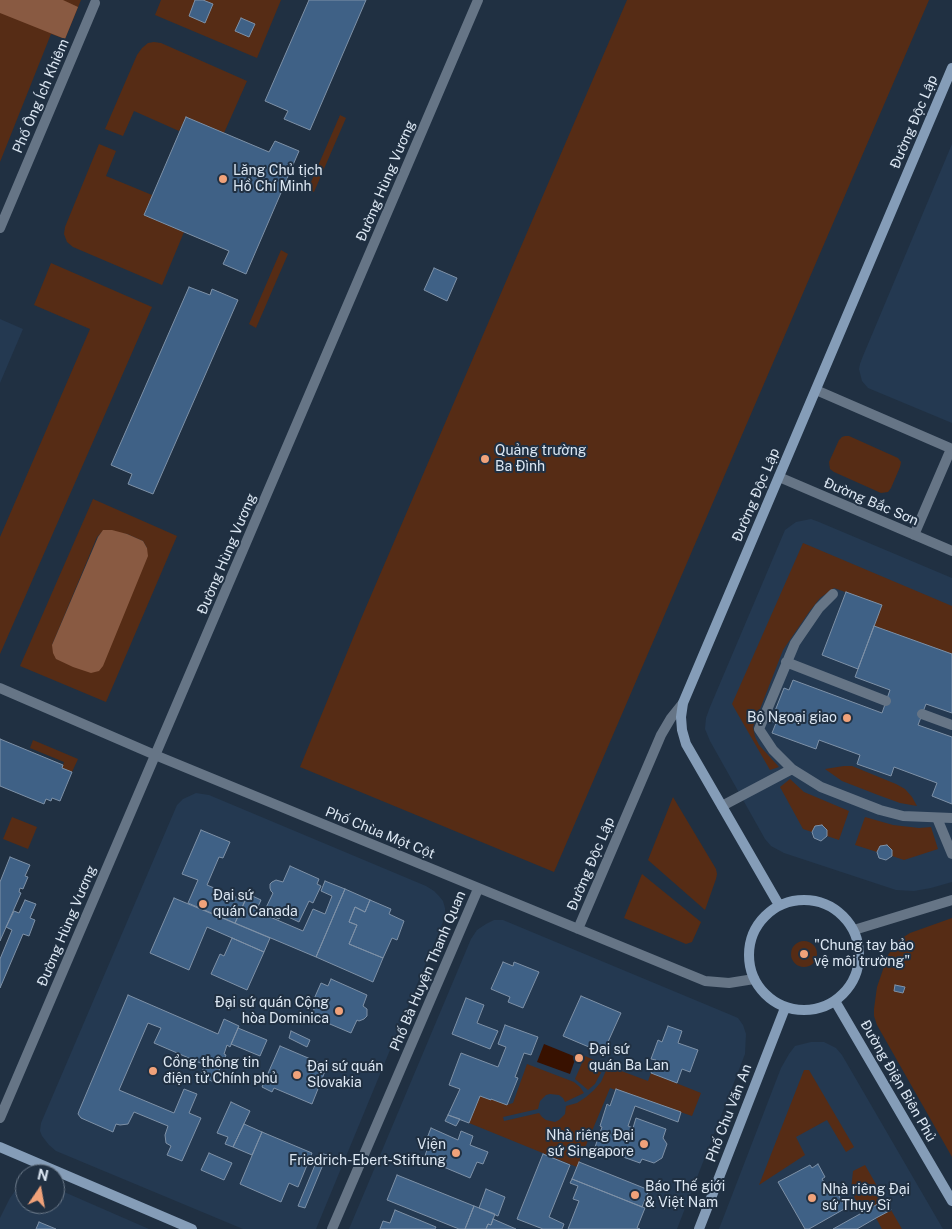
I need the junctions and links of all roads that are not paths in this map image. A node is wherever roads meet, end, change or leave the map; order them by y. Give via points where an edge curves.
1 (478, 0) edge
2 (95, 4) dead end
3 (952, 68) edge
4 (0, 228) edge
5 (816, 390) junction
6 (952, 449) edge
7 (779, 477) junction
8 (914, 535) junction
9 (952, 551) edge
10 (833, 594) dead end
11 (786, 662) junction
12 (0, 688) edge
13 (886, 701) dead end
14 (683, 703) junction
15 (922, 714) dead end
16 (952, 725) edge
17 (155, 755) junction
18 (792, 769) junction
19 (722, 806) junction
20 (937, 818) junction
21 (952, 818) edge
22 (952, 854) edge
23 (478, 889) junction
24 (952, 900) edge
25 (779, 904) junction
26 (578, 929) junction
27 (854, 930) junction
28 (754, 979) junction
29 (835, 1001) junction
30 (785, 1008) junction
31 (0, 1118) edge
32 (0, 1147) edge
33 (952, 1202) edge
34 (192, 1229) edge
35 (332, 1229) edge
36 (699, 1229) edge

1 - 17 street, Đường Hùng Vương
2 - 4 street, Phố Ông Ích Khiêm
3 - 5 main road, Đường Độc Lập
5 - 6 street
5 - 7 main road, Đường Độc Lập
6 - 8 street
7 - 8 street, Đường Bắc Sơn
7 - 14 main road, Đường Độc Lập
8 - 9 street, Đường Bắc Sơn
10 - 11 street via 806,625
11 - 13 street
11 - 18 street via 760,729 773,750
12 - 17 street, Phố Chùa Một Cột
14 - 19 main road via 681,717 686,744
14 - 26 street, Đường Độc Lập via 661,735
15 - 16 street
17 - 23 street, Phố Chùa Một Cột
17 - 31 street, Đường Hùng Vương
18 - 19 street
18 - 20 street via 821,787 880,810 903,816
19 - 25 main road
20 - 21 street
20 - 22 street
23 - 26 street, Phố Chùa Một Cột
23 - 35 street, Phố Bà Huyện Thanh Quan
24 - 27 street
25 - 27 main road via 814,900 844,916
25 - 28 main road via 754,929 748,945 748,962
26 - 28 street, Phố Chùa Một Cột via 706,981 729,983
27 - 29 main road via 860,956 858,969 844,994
28 - 30 main road via 761,991
29 - 30 main road via 819,1008
29 - 33 main road, Đường Điện Biên Phủ
30 - 36 main road, Phố Chu Văn An
32 - 34 main road

